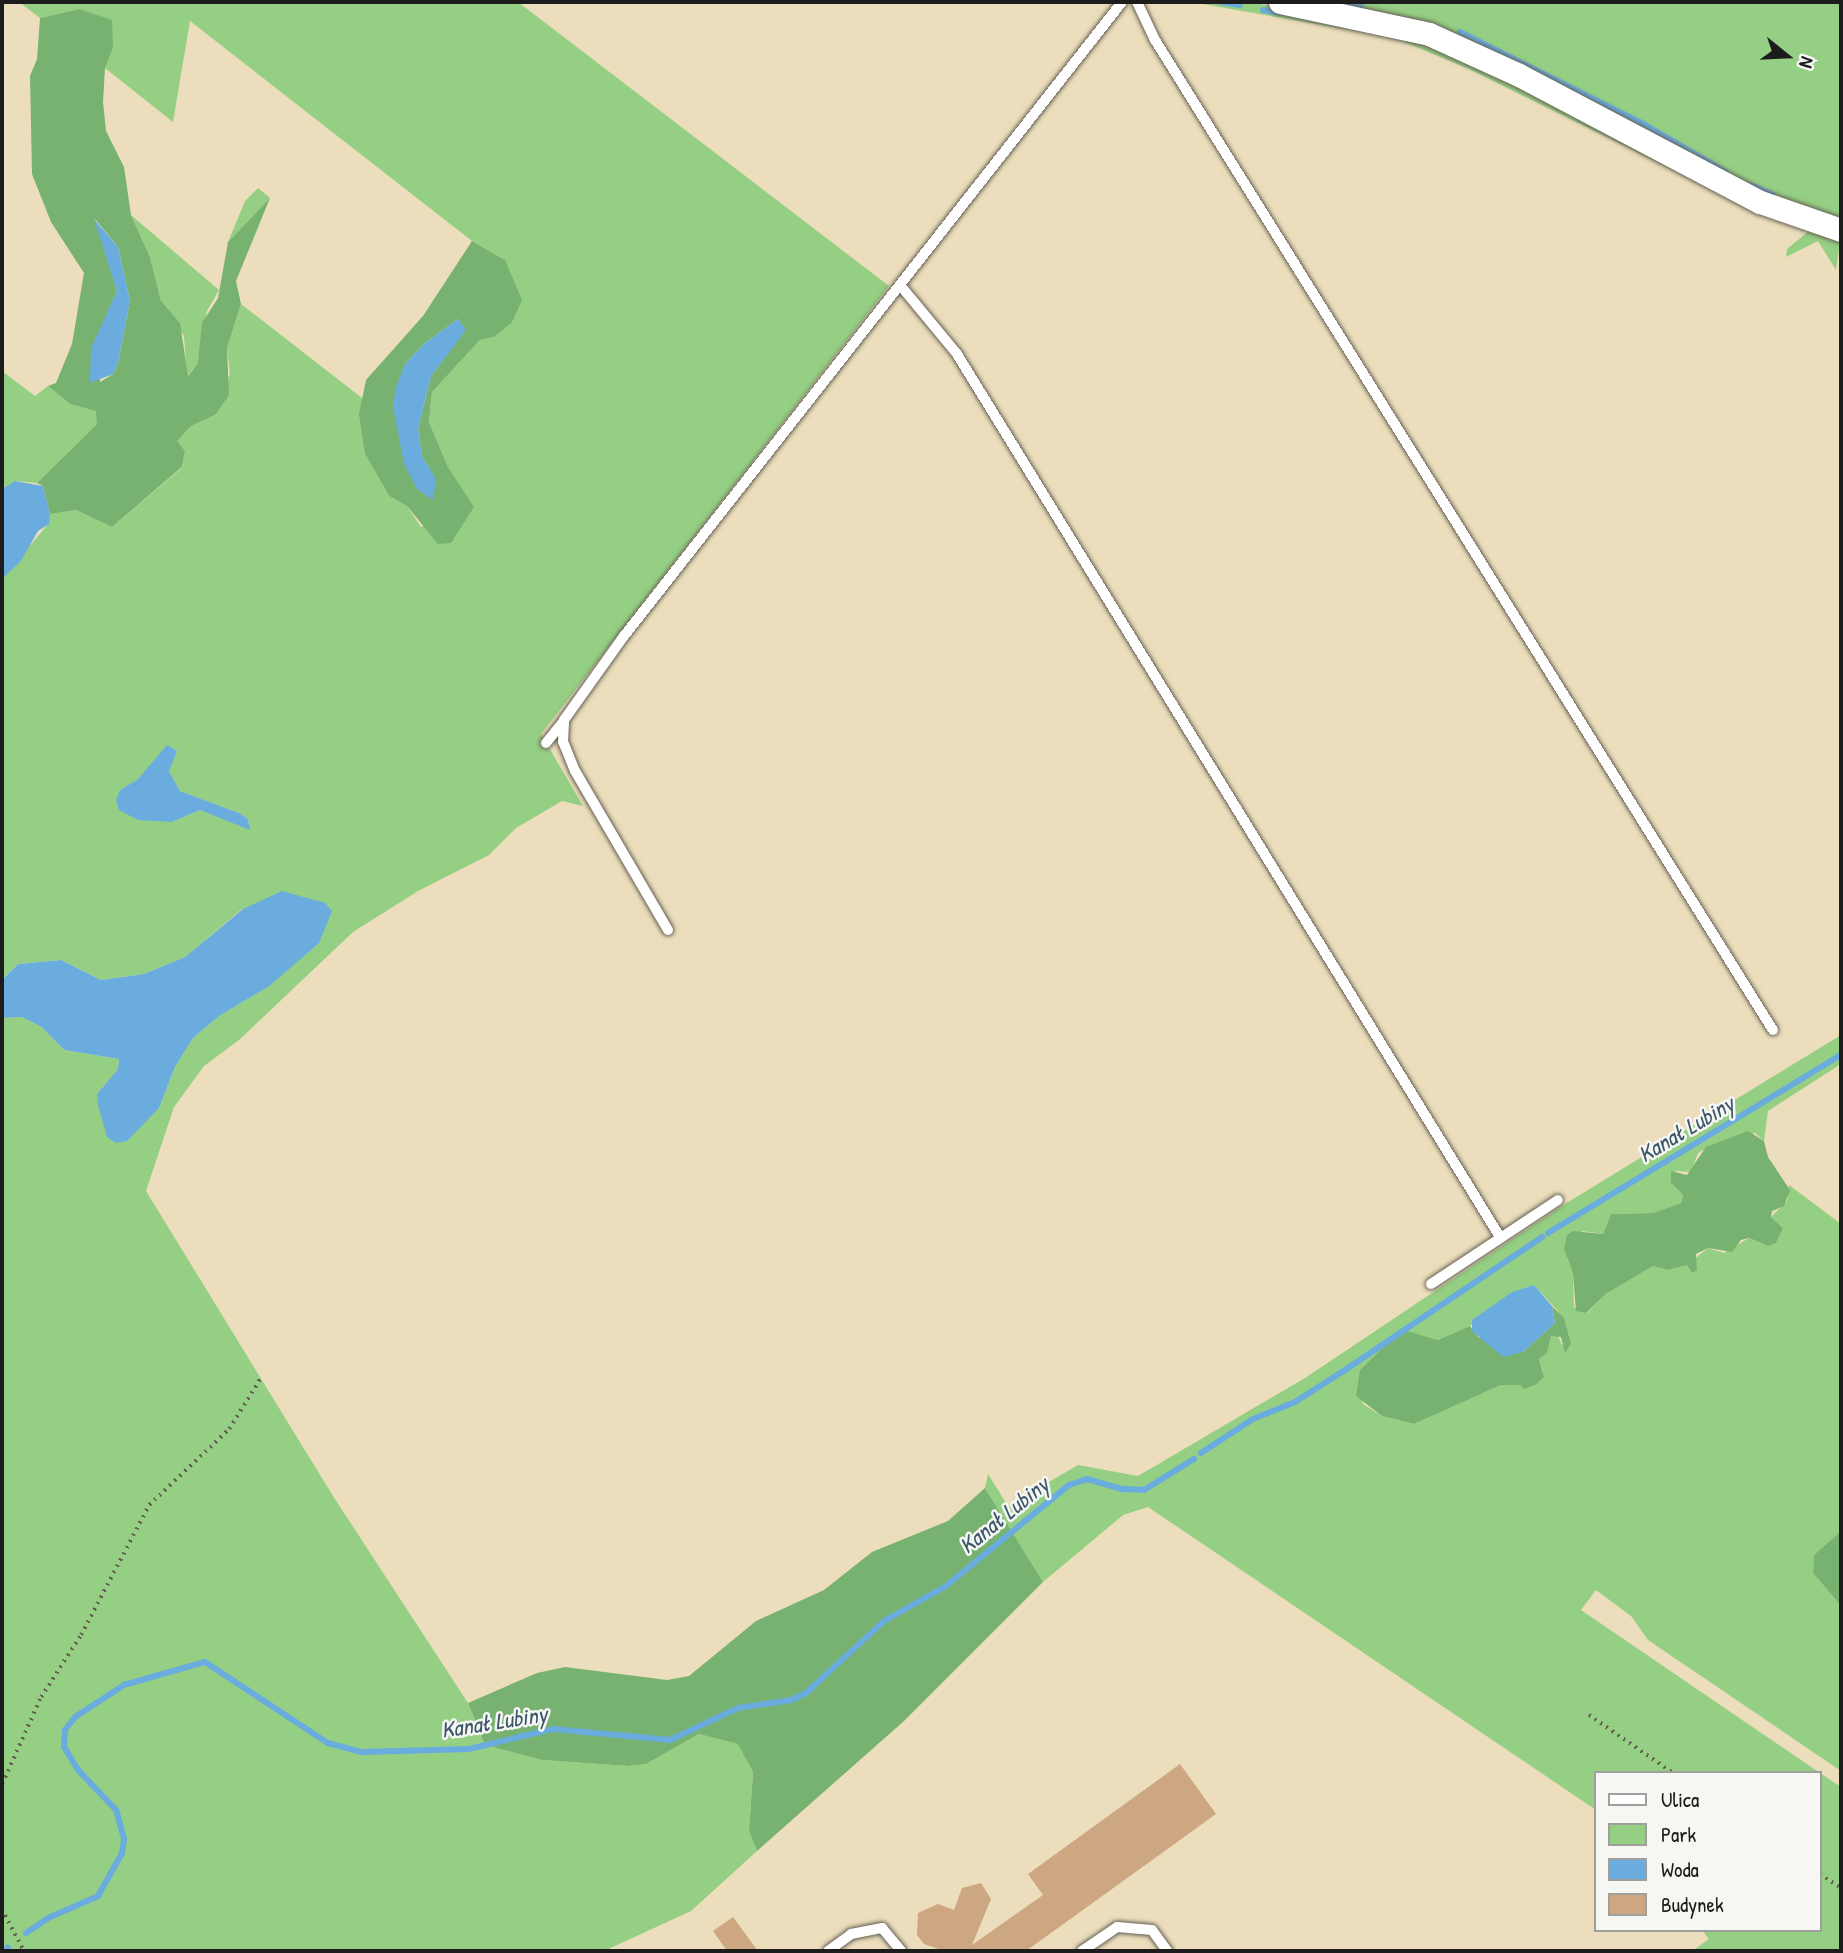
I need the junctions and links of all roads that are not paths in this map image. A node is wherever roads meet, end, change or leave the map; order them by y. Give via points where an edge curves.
1 (1122, 2) edge
2 (1137, 2) edge
3 (1280, 2) edge
4 (1841, 230) edge
5 (900, 285) junction
6 (564, 720) junction
7 (546, 743) dead end
8 (668, 930) dead end
9 (1773, 1030) dead end
10 (1558, 1200) dead end
11 (1500, 1237) junction
12 (1432, 1284) dead end
13 (828, 1951) edge
14 (901, 1951) edge
15 (1082, 1951) edge
16 (1167, 1951) edge

1 - 5 lane
2 - 9 lane via 1155,40
3 - 4 street via 1402,25 1455,45 1760,202
5 - 6 lane via 624,636
5 - 11 lane via 957,354
6 - 7 lane
6 - 8 lane via 563,742 575,771
10 - 11 lane
11 - 12 lane
13 - 14 lane via 851,1934 882,1928
15 - 16 lane via 1117,1927 1152,1930

